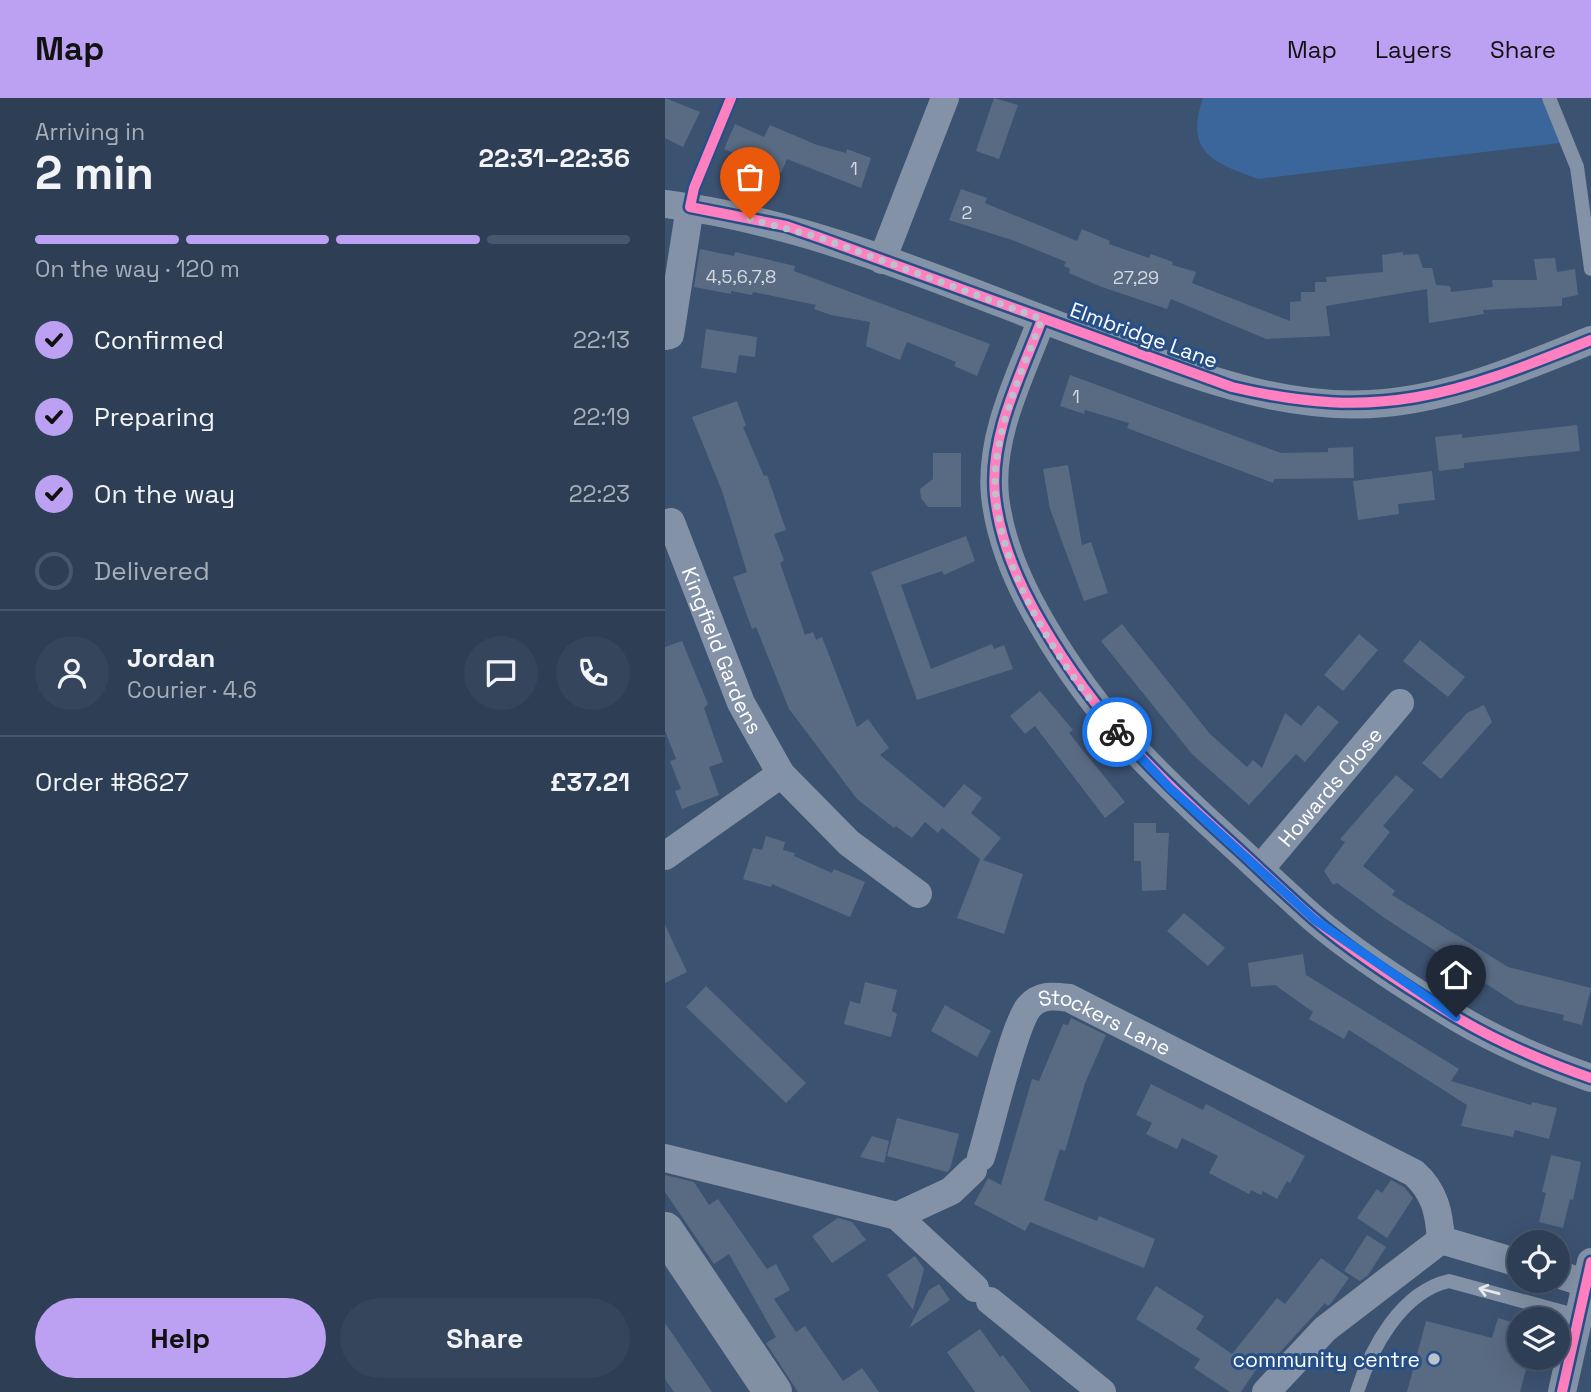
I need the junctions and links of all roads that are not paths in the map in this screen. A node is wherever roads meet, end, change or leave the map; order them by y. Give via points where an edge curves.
1 (731, 98) edge
2 (945, 98) edge
3 (1549, 98) edge
4 (678, 205) edge
5 (882, 260) junction
6 (1591, 269) edge
7 (1042, 319) junction
8 (665, 335) edge
9 (1591, 340) edge
10 (671, 522) dead end
11 (1400, 703) dead end
12 (781, 774) junction
13 (665, 856) edge
14 (1260, 869) junction
15 (918, 894) dead end
16 (1591, 1078) edge
17 (665, 1158) edge
18 (897, 1216) junction
19 (665, 1231) edge
20 (1441, 1240) junction
21 (1507, 1259) edge
22 (1588, 1272) edge
23 (1570, 1273) edge
24 (1578, 1316) junction
25 (773, 1392) edge
26 (1102, 1392) edge
27 (1266, 1392) edge
28 (1357, 1392) edge
29 (1562, 1392) edge

1 - 4 lane via 694,188
2 - 5 street
3 - 6 lane via 1577,167
4 - 5 street, Elmbridge Lane via 786,226
4 - 8 street via 670,335
5 - 7 street, Elmbridge Lane
7 - 9 street, Elmbridge Lane via 1232,387 1298,400 1356,404 1444,393
7 - 14 street via 1004,419 996,458 995,496 1015,573 1100,713 1170,788
10 - 12 street, Kingfield Gardens via 741,702
11 - 14 street, Howards Close
12 - 13 street
12 - 15 street, Kingfield Gardens via 849,843
14 - 16 street via 1345,943 1456,1017 1502,1042
17 - 18 street
18 - 20 street, Stockers Lane via 951,1191 977,1164 1022,1018 1039,999 1052,995 1069,998 1414,1173 1434,1199
18 - 26 street via 983,1295
19 - 25 main road
20 - 21 street
20 - 27 street via 1325,1329
22 - 23 street
22 - 24 street
24 -> 28 lane via 1449,1281 1434,1284 1387,1326
24 - 29 street

